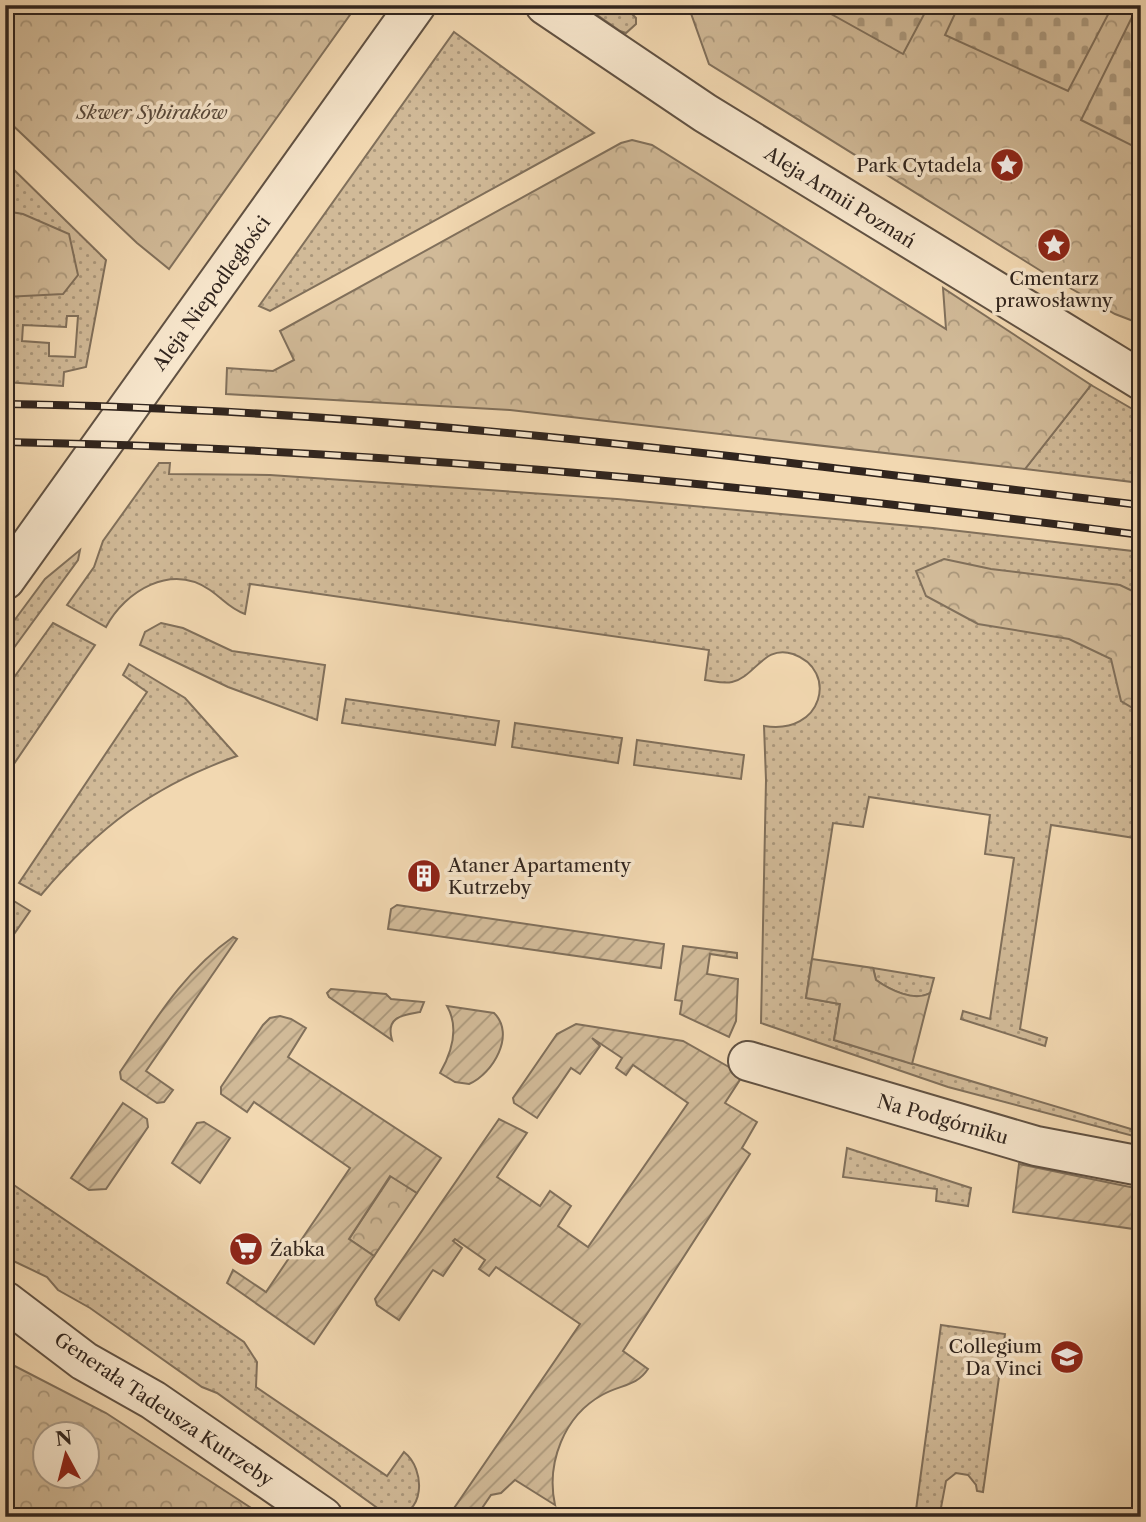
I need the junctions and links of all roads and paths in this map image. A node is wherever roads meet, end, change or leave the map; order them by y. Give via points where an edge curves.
1 (416, 5) edge
2 (545, 5) edge
3 (1141, 380) edge
4 (5, 580) edge
5 (748, 1061) dead end
6 (1141, 1166) edge
7 (5, 1301) edge
8 (5, 1332) edge
9 (84, 1360) junction
10 (323, 1517) edge

1 - 4 street, Aleja Niepodległości
2 - 3 street, Aleja Armii Poznań via 689,103
5 - 6 street, Na Podgórniku via 1036,1146
7 - 9 street, Generała Tadeusza Kutrzeby
8 - 9 street
9 - 10 street, Generała Tadeusza Kutrzeby via 153,1400

